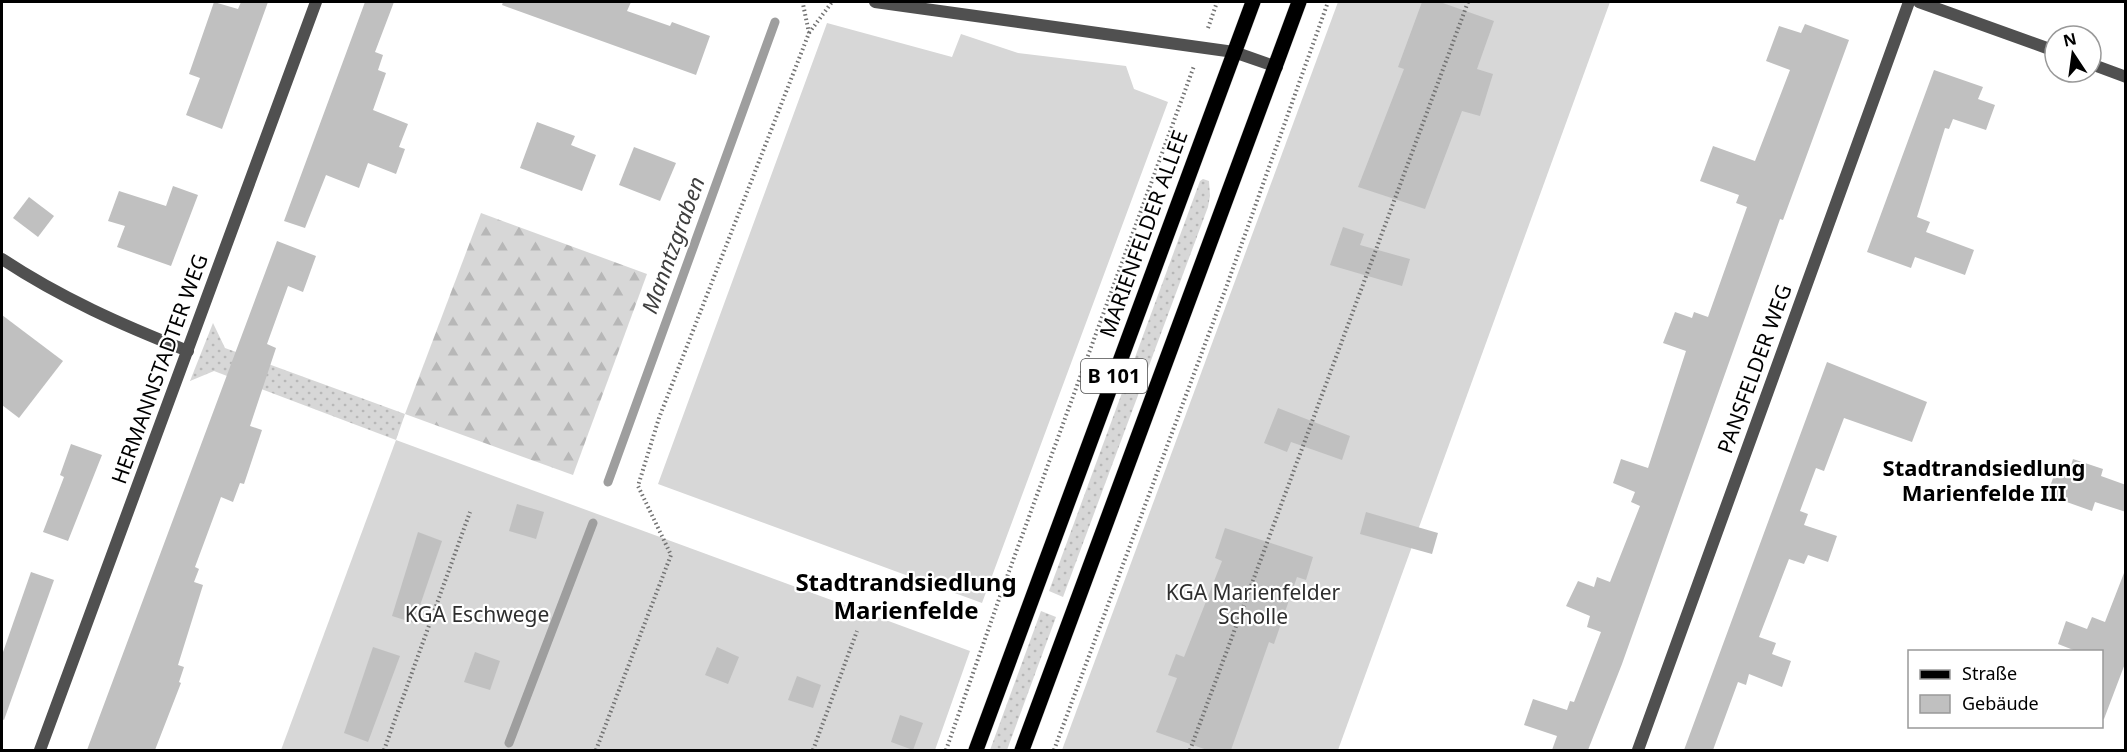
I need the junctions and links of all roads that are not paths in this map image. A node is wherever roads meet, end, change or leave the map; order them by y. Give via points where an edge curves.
1 (316, 2) edge
2 (875, 2) edge
3 (1253, 2) edge
4 (1299, 2) edge
5 (1909, 2) edge
6 (1920, 2) edge
7 (2043, 47) edge
8 (1234, 52) junction
9 (1277, 67) junction
10 (2103, 68) edge
11 (2126, 77) edge
12 (2, 259) edge
13 (188, 351) junction
14 (40, 750) edge
15 (975, 750) edge
16 (1022, 750) edge
17 (1638, 750) edge

1 - 13 street, HERMANNSTADTER WEG
2 - 8 street
3 - 8 main road, MARIENFELDER ALLEE / B 101
4 - 9 main road, B 101
5 - 17 street, PANSFELDER WEG
6 - 7 street
8 - 9 street
8 - 15 main road, MARIENFELDER ALLEE / B 101
9 - 16 main road, B 101
10 - 11 street
12 - 13 street via 44,287 109,320
13 - 14 street, HERMANNSTADTER WEG

